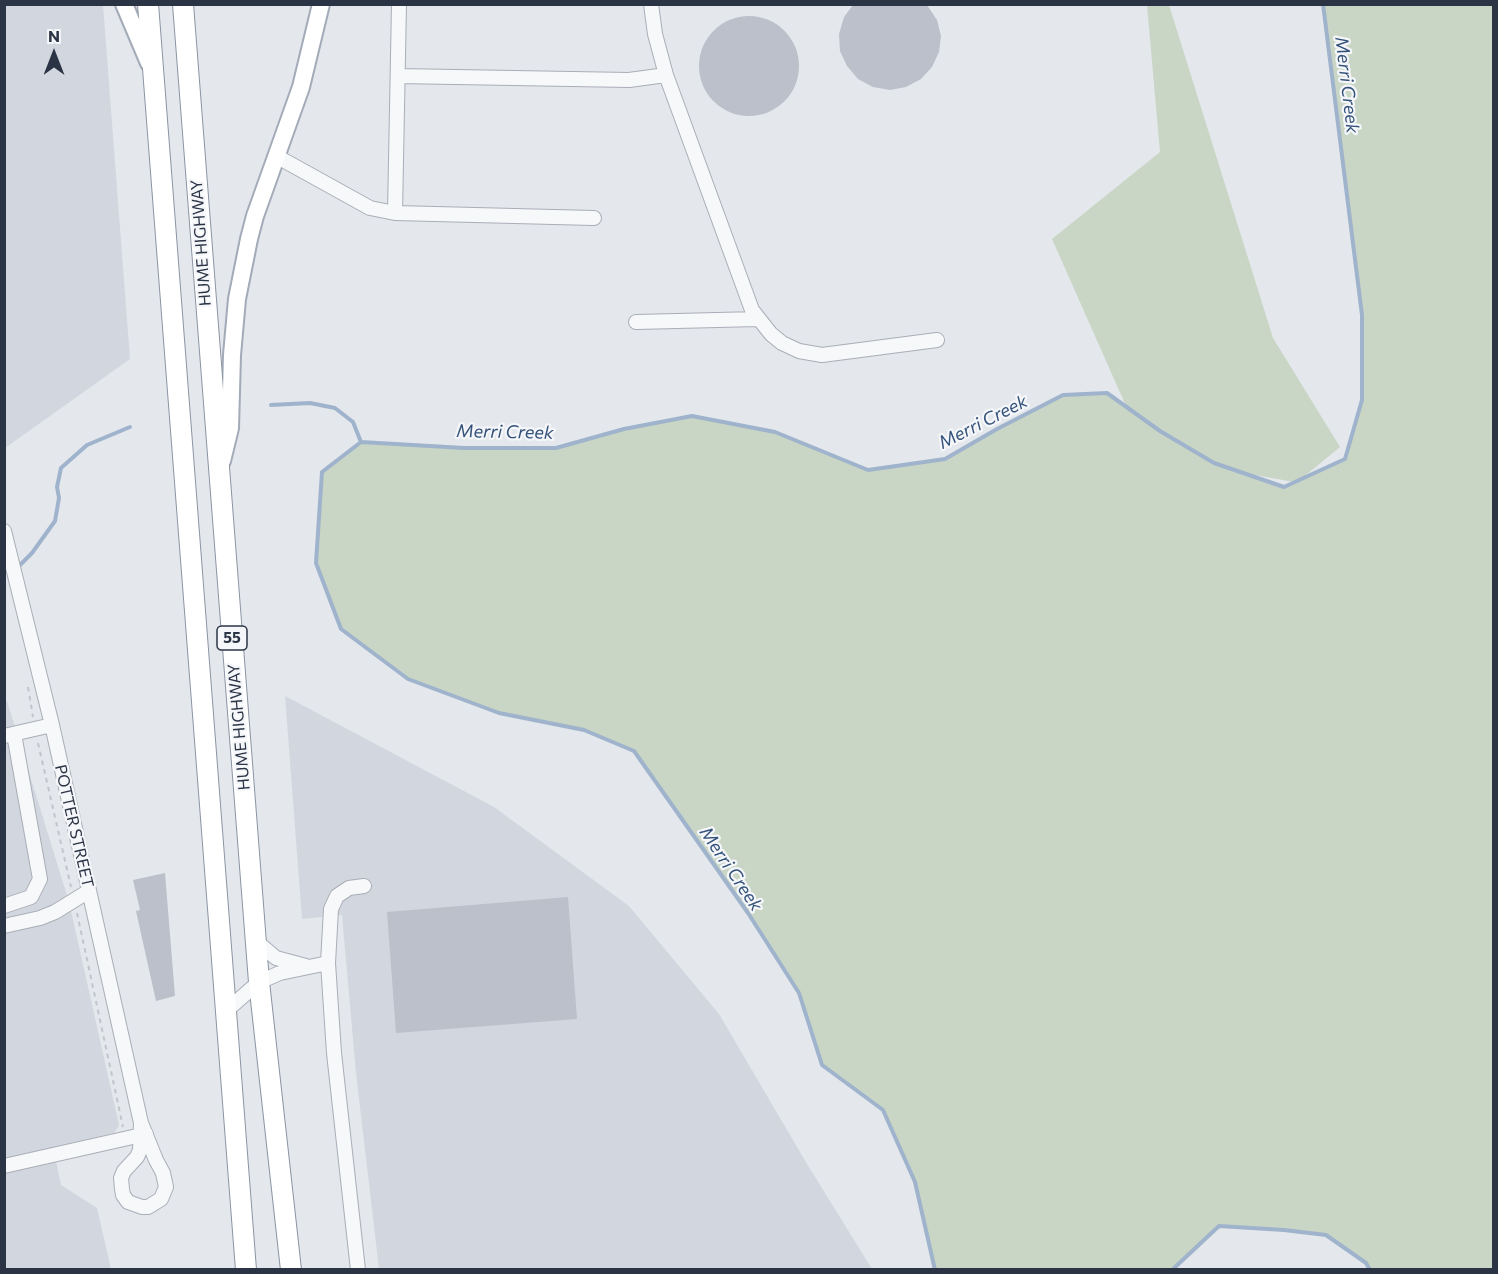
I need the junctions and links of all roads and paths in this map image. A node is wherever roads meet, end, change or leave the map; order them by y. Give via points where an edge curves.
1 (124, 4) edge
2 (148, 4) edge
3 (183, 4) edge
4 (321, 4) edge
5 (399, 4) edge
6 (651, 4) edge
7 (153, 72) junction
8 (666, 75) junction
9 (398, 76) junction
10 (276, 156) junction
11 (395, 213) junction
12 (594, 218) dead end
13 (758, 319) junction
14 (636, 322) dead end
15 (937, 340) dead end
16 (219, 474) junction
17 (4, 531) edge
18 (26, 679) dead end
19 (52, 725) junction
20 (35, 729) junction
21 (9, 735) edge
22 (364, 886) dead end
23 (89, 891) junction
24 (74, 901) junction
25 (4, 906) edge
26 (4, 926) edge
27 (256, 941) junction
28 (328, 963) junction
29 (309, 967) junction
30 (259, 982) junction
31 (225, 1011) junction
32 (143, 1130) junction
33 (122, 1138) junction
34 (4, 1166) edge
35 (246, 1269) edge
36 (291, 1269) edge
37 (358, 1269) edge

1 - 7 main road
2 - 7 highway, HUME HIGHWAY / 55
3 - 16 highway, HUME HIGHWAY / 55
4 - 10 main road via 301,87
5 - 9 street
6 - 8 street
7 - 31 highway, HUME HIGHWAY / 55
8 - 9 street via 630,80
8 - 13 street via 739,278
9 - 11 street
10 - 11 street via 364,205
10 - 16 main road via 255,216 237,299 230,428
11 - 12 street
13 - 14 street
13 - 15 street via 782,343 812,354
16 - 27 highway, HUME HIGHWAY / 55
17 - 19 street, POTTER STREET
18 - 20 path
19 - 20 street
19 - 23 street, POTTER STREET
20 - 21 street
20 - 24 path
21 - 25 street via 40,879 31,897
22 - 28 street via 349,888 338,896 331,909
23 - 24 street
23 - 32 street, POTTER STREET
24 - 26 street via 40,918
24 - 33 path via 123,1127
27 - 29 street via 276,958
27 - 30 highway, HUME HIGHWAY / 55
28 - 29 street
28 - 37 street
29 - 30 street
30 - 31 street
30 - 36 highway, HUME HIGHWAY / 55
31 - 35 highway, HUME HIGHWAY / 55
32 - 32 street, POTTER STREET via 166,1187 161,1199 148,1207 128,1202 121,1182 137,1156
32 - 33 street
33 - 34 street

